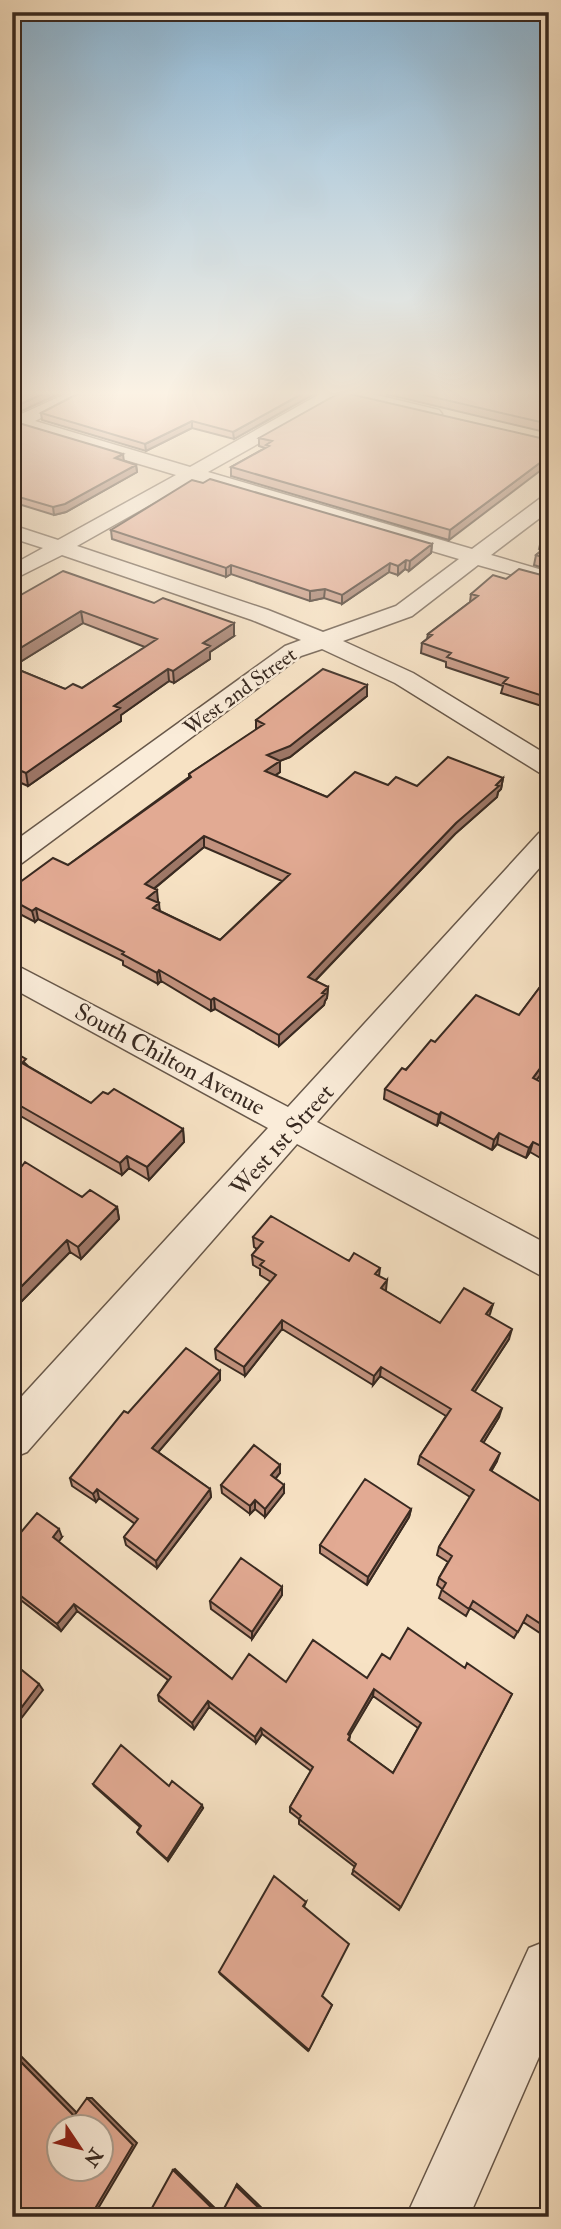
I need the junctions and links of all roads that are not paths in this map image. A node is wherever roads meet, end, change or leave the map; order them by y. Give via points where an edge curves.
1 (157, 494) edge
2 (267, 494) edge
3 (549, 501) edge
4 (12, 531) edge
5 (60, 547) junction
6 (478, 556) junction
7 (12, 574) edge
8 (549, 579) edge
9 (321, 639) junction
10 (549, 766) edge
11 (549, 839) edge
12 (12, 857) edge
13 (12, 974) edge
14 (294, 1127) junction
15 (549, 1264) edge
16 (12, 1438) edge
17 (549, 1968) edge
18 (437, 2217) edge

1 - 5 street
2 - 6 street
3 - 6 street, West 2nd Street
4 - 5 street
5 - 7 street
5 - 9 street
6 - 8 street
6 - 9 street, West 2nd Street via 404,611
9 - 10 street via 404,678
9 - 12 street, West 2nd Street via 293,651
11 - 14 street, West 1st Street
13 - 14 street, South Chilton Avenue
14 - 15 street, South Chilton Avenue
14 - 16 street, West 1st Street
17 - 18 street

